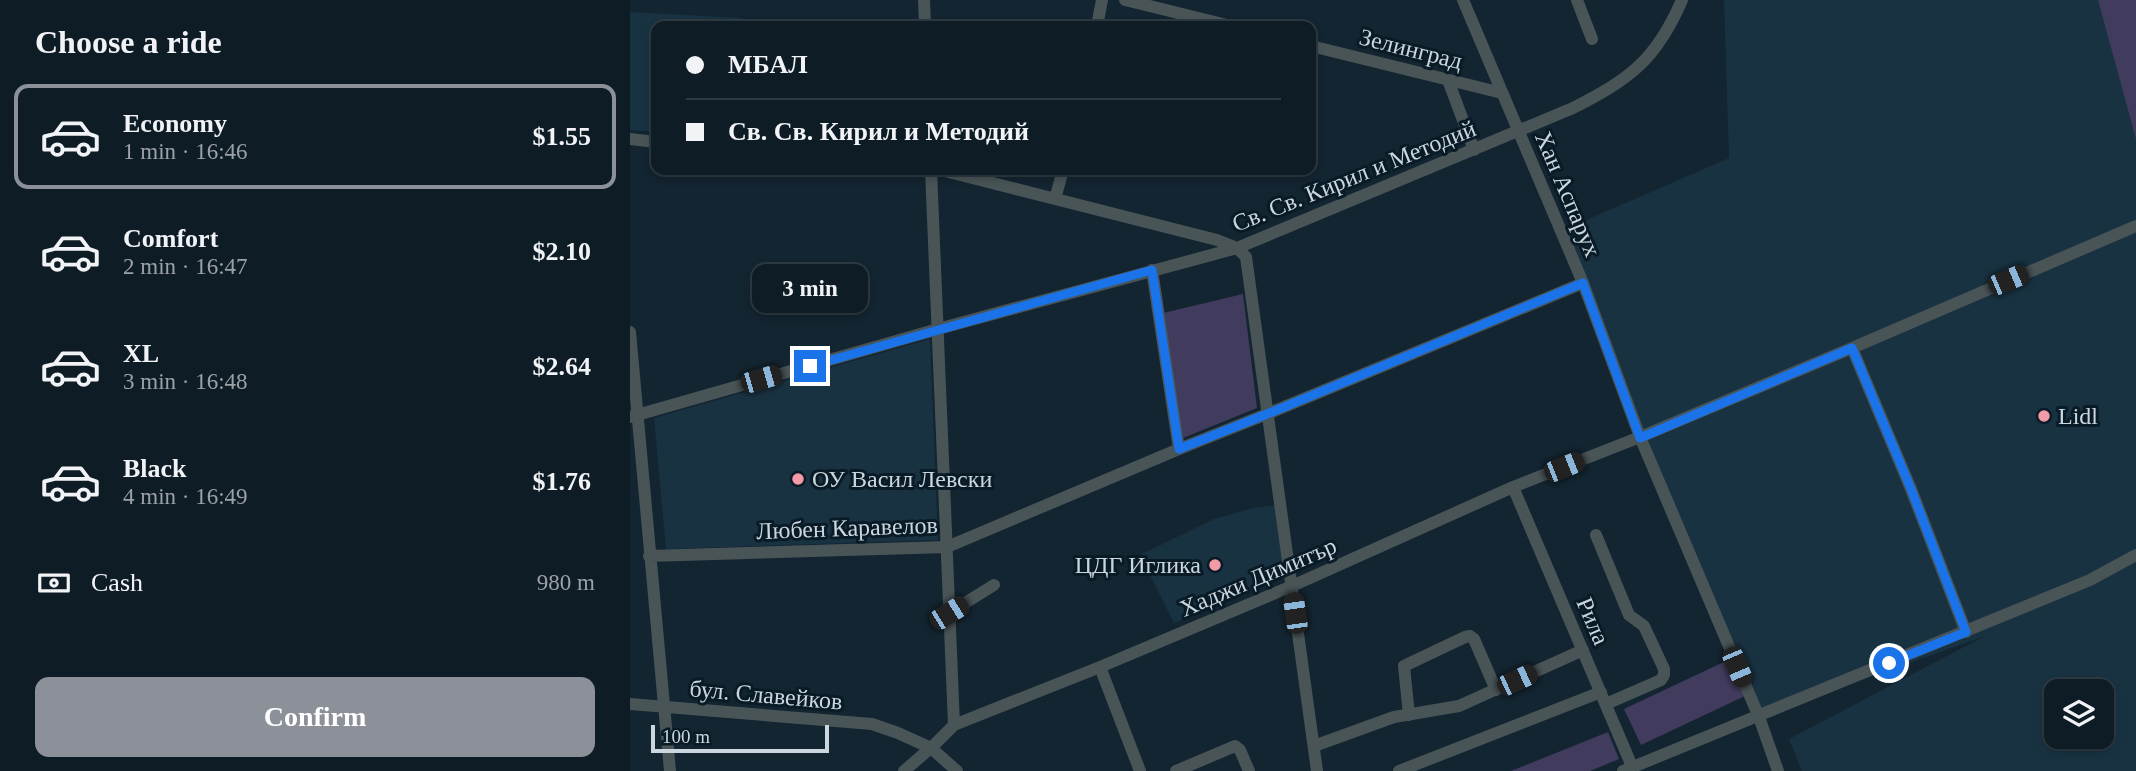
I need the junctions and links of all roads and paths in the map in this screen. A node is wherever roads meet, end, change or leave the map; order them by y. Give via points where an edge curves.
1 (924, 0) edge
2 (1102, 0) edge
3 (1125, 0) edge
4 (1463, 0) edge
5 (1577, 0) edge
6 (1682, 0) edge
7 (925, 21) edge
8 (1098, 21) edge
9 (1211, 21) edge
10 (1592, 39) dead end
11 (1316, 47) edge
12 (1448, 79) junction
13 (1502, 93) junction
14 (1518, 131) junction
15 (630, 139) edge
16 (651, 141) edge
17 (1474, 150) junction
18 (931, 175) edge
19 (961, 175) edge
20 (1062, 175) edge
21 (1055, 199) junction
22 (2136, 226) edge
23 (1237, 248) junction
24 (1152, 270) junction
25 (1583, 283) junction
26 (938, 329) junction
27 (630, 332) edge
28 (1852, 348) junction
29 (1267, 414) junction
30 (634, 415) edge
31 (1640, 438) junction
32 (1179, 449) junction
33 (1513, 487) junction
34 (1596, 535) dead end
35 (947, 547) junction
36 (2136, 555) edge
37 (649, 556) junction
38 (994, 585) dead end
39 (1292, 586) junction
40 (949, 613) junction
41 (1966, 632) junction
42 (1583, 650) junction
43 (1100, 667) junction
44 (1496, 690) junction
45 (1603, 698) junction
46 (630, 704) edge
47 (664, 707) junction
48 (1409, 715) junction
49 (1759, 717) junction
50 (954, 724) junction
51 (1314, 746) junction
52 (931, 748) junction
53 (1630, 770) edge
54 (670, 771) edge
55 (904, 771) edge
56 (957, 771) edge
57 (1140, 771) edge
58 (1176, 771) edge
59 (1249, 771) edge
60 (1317, 771) edge
61 (1399, 771) edge
62 (1778, 771) edge

1 - 7 street
2 - 8 street
3 - 9 street
4 - 13 street, Хан Аспарух
5 - 10 street
6 - 14 street, Св. Св. Кирил и Методий via 1652,55 1630,75 1584,103
11 - 12 street, Зелинград
12 - 13 street, Зелинград
12 - 17 street
13 - 14 street, Хан Аспарух
14 - 17 street, Св. Св. Кирил и Методий
14 - 25 street, Хан Аспарух
15 - 16 street
17 - 23 street, Св. Св. Кирил и Методий
18 - 26 street
19 - 21 street
20 - 21 street
21 - 23 street
22 - 28 street, Хаджи Димитър
23 - 24 street, Св. Св. Кирил и Методий
23 - 29 street via 1246,257
24 - 26 street, Св. Св. Кирил и Методий
24 - 32 street
25 - 29 street, Любен Каравелов
25 - 31 street, Хан Аспарух
26 - 30 street, Св. Св. Кирил и Методий
26 - 35 street
27 - 30 street
28 - 31 street, Хаджи Димитър
28 - 41 street
29 - 32 street, Любен Каравелов
29 - 39 street
30 - 37 street
31 - 33 street, Хаджи Димитър
31 - 49 street, Хан Аспарух
32 - 35 street, Любен Каравелов
33 - 39 street, Хаджи Димитър
33 - 42 street, Рила
34 - 45 street via 1629,615 1644,626 1664,669 1661,680
35 - 37 street, Любен Каравелов
35 - 40 street
36 - 41 street via 2090,580
37 - 47 street
38 - 40 street
39 - 43 street, Хаджи Димитър
39 - 51 street
40 - 50 street
41 - 49 street
42 - 44 street
42 - 45 street, Рила
43 - 50 street, Хаджи Димитър
43 - 57 street
44 - 48 street via 1459,706
44 - 48 street via 1474,639 1465,637 1404,666
45 - 53 street, Рила
45 - 61 street
46 - 47 street, бул. Славейков
47 - 52 street, бул. Славейков via 872,724
47 - 54 street
48 - 51 street
49 - 53 street
49 - 62 street, Хан Аспарух
50 - 52 street, Хаджи Димитър
51 - 60 street
52 - 55 street, Хаджи Димитър
52 - 56 street, бул. Славейков
58 - 59 street via 1236,747

